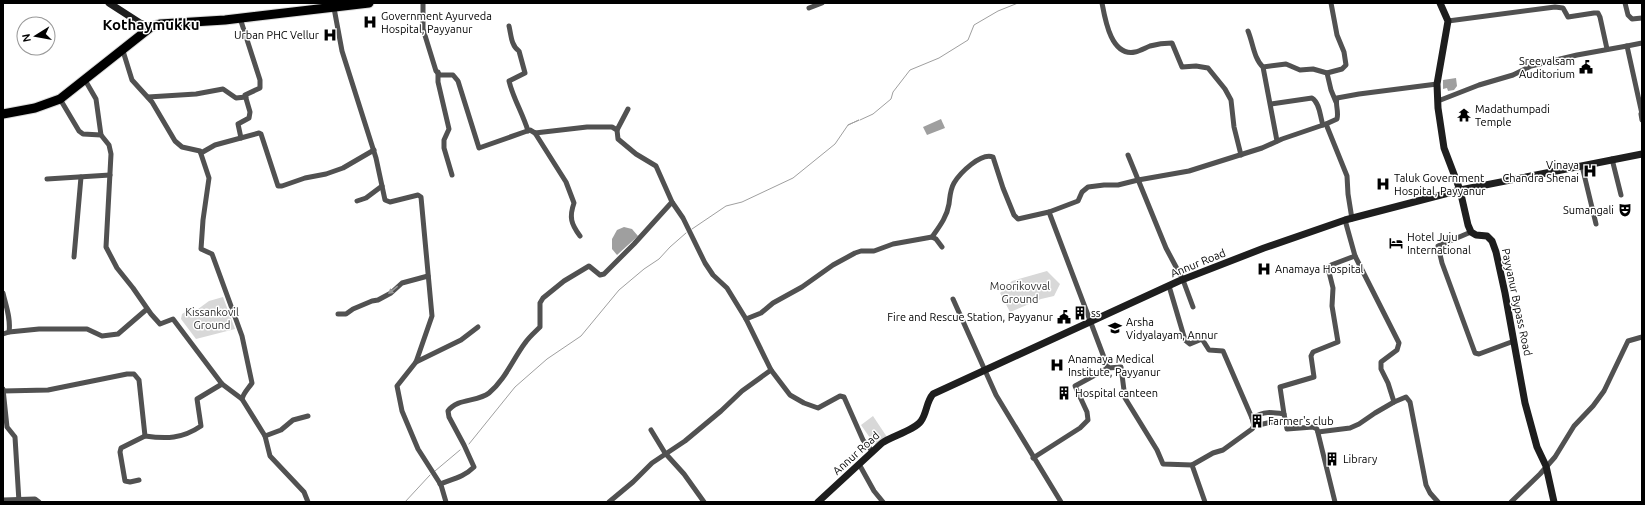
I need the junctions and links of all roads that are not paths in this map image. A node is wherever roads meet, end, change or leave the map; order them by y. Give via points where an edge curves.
1 (109, 3) edge
2 (369, 3) edge
3 (423, 3) edge
4 (822, 3) edge
5 (1102, 3) edge
6 (1331, 3) edge
7 (1440, 3) edge
8 (1625, 3) edge
9 (334, 8) junction
10 (809, 8) dead end
11 (240, 18) junction
12 (1642, 18) edge
13 (1448, 21) junction
14 (509, 26) dead end
15 (151, 27) junction
16 (1248, 31) dead end
17 (1642, 43) edge
18 (1627, 46) junction
19 (1607, 49) junction
20 (123, 51) junction
21 (1263, 67) junction
22 (438, 72) junction
23 (1327, 73) junction
24 (85, 80) junction
25 (1437, 84) junction
26 (246, 97) junction
27 (148, 98) junction
28 (60, 99) junction
29 (1438, 101) junction
30 (1336, 102) junction
31 (1271, 104) junction
32 (628, 109) dead end
33 (3, 114) edge
34 (1641, 114) edge
35 (1642, 120) edge
36 (1324, 125) junction
37 (617, 130) junction
38 (528, 131) junction
39 (535, 133) junction
40 (102, 136) junction
41 (241, 138) junction
42 (1278, 141) junction
43 (374, 150) junction
44 (200, 153) junction
45 (1642, 154) edge
46 (1128, 155) dead end
47 (1241, 155) junction
48 (1612, 159) junction
49 (1582, 166) junction
50 (110, 174) junction
51 (452, 175) dead end
52 (82, 177) junction
53 (47, 179) dead end
54 (1138, 180) junction
55 (382, 186) junction
56 (1460, 190) junction
57 (1621, 195) dead end
58 (357, 201) dead end
59 (672, 202) junction
60 (1049, 212) junction
61 (1348, 219) junction
62 (1596, 224) dead end
63 (1471, 232) junction
64 (580, 236) dead end
65 (932, 237) junction
66 (942, 247) dead end
67 (1356, 256) junction
68 (74, 257) dead end
69 (428, 276) junction
70 (1182, 280) junction
71 (1169, 286) junction
72 (3, 293) edge
73 (953, 298) dead end
74 (1193, 307) dead end
75 (5, 308) edge
76 (148, 309) junction
77 (338, 314) dead end
78 (746, 320) junction
79 (1091, 322) junction
80 (478, 327) dead end
81 (9, 332) junction
82 (3, 334) edge
83 (1642, 337) edge
84 (1514, 341) junction
85 (416, 362) junction
86 (1108, 368) junction
87 (985, 369) junction
88 (771, 370) junction
89 (222, 384) junction
90 (3, 391) edge
91 (242, 399) junction
92 (1394, 402) junction
93 (1284, 414) junction
94 (308, 416) dead end
95 (1252, 418) junction
96 (1272, 422) dead end
97 (1254, 426) junction
98 (651, 430) dead end
99 (1318, 432) junction
100 (144, 436) junction
101 (265, 436) junction
102 (872, 451) junction
103 (665, 453) junction
104 (1033, 458) junction
105 (859, 464) junction
106 (1192, 465) junction
107 (1546, 466) junction
108 (140, 480) dead end
109 (440, 484) junction
110 (3, 500) edge
111 (19, 501) edge
112 (39, 502) edge
113 (308, 502) edge
114 (446, 502) edge
115 (609, 502) edge
116 (704, 502) edge
117 (818, 502) edge
118 (882, 502) edge
119 (1060, 502) edge
120 (1205, 502) edge
121 (1336, 502) edge
122 (1438, 502) edge
123 (1511, 502) edge
124 (1554, 502) edge

1 - 15 main road
2 - 9 highway
3 - 22 street via 423,29
4 - 10 street
5 - 47 street via 1112,41 1122,50 1135,52 1150,46 1172,43 1182,67 1208,68 1231,100
6 - 23 street via 1346,65 1342,69
7 - 13 main road
8 - 12 street via 1628,15 1632,18
9 - 11 highway
9 - 43 street via 342,51
11 - 15 highway via 160,24
11 - 26 street via 260,80 260,88 245,95
13 - 19 street via 1555,7 1564,8 1568,17 1594,13 1599,14
13 - 25 main road
14 - 38 street via 525,73 509,81
15 - 20 highway
16 - 21 street via 1257,62
17 - 18 street
18 - 19 street
18 - 34 street
19 - 29 street via 1531,66 1513,75
20 - 24 highway
20 - 27 street via 132,80
21 - 23 street via 1286,64 1300,70 1313,69
21 - 31 street
22 - 38 street via 440,75 453,75 458,81 478,148
22 - 51 street via 449,129 444,140 444,148
23 - 30 street
24 - 28 highway
24 - 40 street via 96,99
25 - 29 main road
25 - 30 street via 1359,94 1337,98
26 - 27 street via 236,98 223,90
26 - 41 street via 250,118 238,124
27 - 44 street via 175,141 182,147
28 - 33 highway via 35,108
28 - 40 street via 79,131 83,134
29 - 56 main road via 1444,148
30 - 36 street via 1337,119
31 - 36 street via 1312,98 1316,100
31 - 42 street
32 - 37 street
34 - 35 street
36 - 42 street
36 - 61 street via 1347,176
37 - 39 street via 612,127 587,127
37 - 59 street via 618,139 656,166
38 - 39 street
39 - 64 street via 566,182 574,203 570,214 574,228
40 - 50 street via 110,149
41 - 43 street via 261,134 278,186 343,168
41 - 44 street via 215,145
42 - 47 street
43 - 55 street
44 - 91 street via 209,178 202,249 212,254 242,336 252,383 244,391
45 - 48 main road, Annur Road
46 - 54 street
47 - 54 street via 1189,171
48 - 49 main road, Annur Road
48 - 57 street
49 - 56 main road, Annur Road
49 - 62 street
50 - 52 street
50 - 76 street via 106,247 117,268
52 - 53 street
52 - 68 street
54 - 60 street via 1118,185 1088,187 1078,201
54 - 70 street
55 - 58 street via 366,198
55 - 69 street via 385,200 390,202 420,196
56 - 61 main road, Annur Road
56 - 63 main road
59 - 78 street via 683,218 705,263 727,288
59 - 109 street via 604,274 600,275 589,266 545,294 540,303 540,327 526,342 495,388 484,396 460,402 450,408 449,416 474,467 464,475
60 - 65 street via 1018,219 1003,188 994,157 982,157 954,183 946,215
60 - 79 street
61 - 67 street
61 - 70 main road, Annur Road
63 - 84 main road, Payyanur Bypass Road via 1487,236 1492,241
63 - 84 street via 1438,246 1475,353 1479,354
65 - 66 street
65 - 78 street via 855,253
67 - 92 street via 1399,343 1397,350 1383,359 1380,365
67 - 93 street via 1328,268 1333,288 1332,306 1338,342 1312,352 1314,377 1280,386
69 -> 77 street via 402,283 378,300 346,314
69 - 85 street via 432,316
70 - 71 main road, Annur Road
70 - 74 street
71 - 79 main road, Annur Road
71 - 95 street via 1185,340 1190,344 1202,339 1209,350 1223,351
72 - 75 street
73 - 87 street
75 - 81 street via 9,319
76 - 81 street via 118,334 102,336 86,329
76 - 89 street via 160,324 174,319
78 - 88 street
79 - 86 street
79 - 87 main road, Annur Road
80 - 85 street via 461,340
81 - 82 street
83 - 107 street via 1628,341 1604,391 1574,426 1555,457
84 - 107 main road, Payyanur Bypass Road via 1525,402 1537,447
85 - 109 street via 397,386 402,411 418,449
86 - 104 street via 1075,386 1088,420 1080,428
86 - 106 street via 1121,367 1125,398 1163,464
87 - 102 main road, Annur Road via 933,394 921,422 889,438
87 - 104 street via 999,400
88 - 102 street via 788,393 812,406 818,408 840,396 844,397 863,440
88 - 103 street via 742,391 685,441
89 - 91 street
89 - 100 street via 198,399 201,426 196,430 169,438
90 - 100 street via 48,390 134,374 139,380
90 - 111 street via 7,427 15,436
91 - 101 street
92 - 99 street via 1350,428
92 - 122 street via 1406,397 1410,402 1426,485
93 - 95 street via 1266,412
93 - 99 street via 1287,429 1315,427
94 - 101 street via 293,420 281,430
95 - 97 street
96 - 97 street
97 - 106 street via 1223,450 1213,452
98 - 103 street
99 - 121 street
100 - 108 street via 121,448 120,452 125,481
101 - 113 street via 270,456 304,492
102 - 105 main road, Annur Road
103 - 115 street
103 - 116 street
104 - 119 street
105 - 117 main road, Annur Road
105 - 118 street
106 - 120 street
107 - 123 street
107 - 124 main road, Payyanur Bypass Road
109 - 114 street
110 - 111 street
111 - 112 street via 35,499

